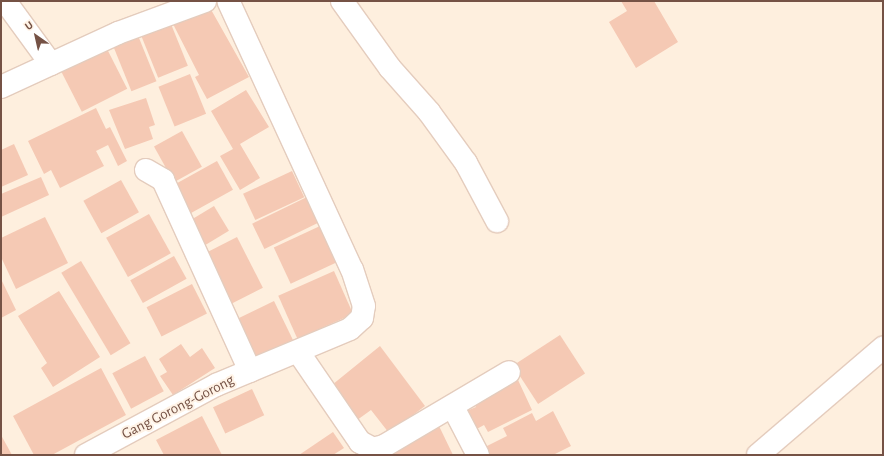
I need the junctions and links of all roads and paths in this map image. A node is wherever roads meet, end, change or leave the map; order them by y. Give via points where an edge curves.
1 (5, 1) edge
2 (206, 1) edge
3 (228, 1) edge
4 (342, 1) edge
5 (51, 64) junction
6 (1, 87) edge
7 (146, 170) dead end
8 (497, 221) dead end
9 (883, 348) edge
10 (299, 353) junction
11 (250, 371) junction
12 (509, 372) dead end
13 (453, 407) junction
14 (86, 455) edge
15 (478, 455) edge
16 (758, 455) edge

1 - 5 street
2 - 5 street via 118,33
3 - 10 street, Gang Gorong-Gorong via 352,270 364,306 362,318 350,329
4 - 8 street via 390,68 429,112 466,163
5 - 6 street
7 - 11 street via 163,180
9 - 16 street
10 - 11 street, Gang Gorong-Gorong
10 - 13 street via 366,448 384,446
11 - 14 street, Gang Gorong-Gorong via 216,386
12 - 13 street
13 - 15 street

